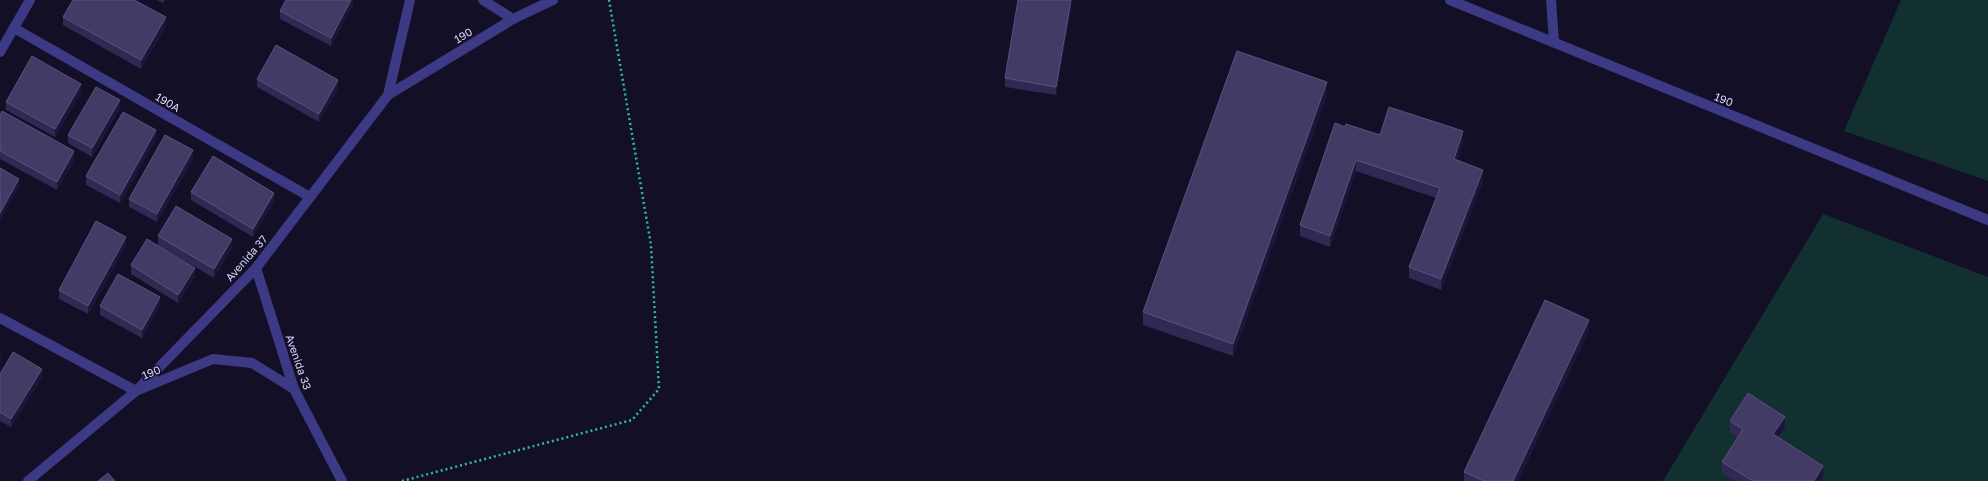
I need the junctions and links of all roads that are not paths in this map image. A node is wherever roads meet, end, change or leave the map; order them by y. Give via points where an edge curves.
1 (30, 0) edge
2 (410, 0) edge
3 (483, 0) edge
4 (553, 0) edge
5 (1450, 0) edge
6 (1551, 0) edge
7 (513, 19) junction
8 (14, 28) junction
9 (1554, 42) junction
10 (0, 52) edge
11 (388, 95) junction
12 (310, 197) junction
13 (1988, 220) edge
14 (256, 268) junction
15 (0, 318) edge
16 (294, 389) junction
17 (136, 391) junction
18 (28, 481) edge
19 (342, 481) edge

1 - 8 street
2 - 11 street, Avenida 37
3 - 7 street
4 - 7 street, 190
5 - 9 street, 190
6 - 9 street
7 - 11 street, 190
8 - 10 street
8 - 12 street, 190A
9 - 13 street, 190
11 - 12 street, Avenida 37
12 - 14 street, Avenida 37
14 - 16 street, Avenida 33
14 - 17 street, Avenida 37
15 - 17 street, 190
16 - 17 street, 190 via 252,363 213,358
16 - 19 street, Avenida 33
17 - 18 street, Avenida 37

